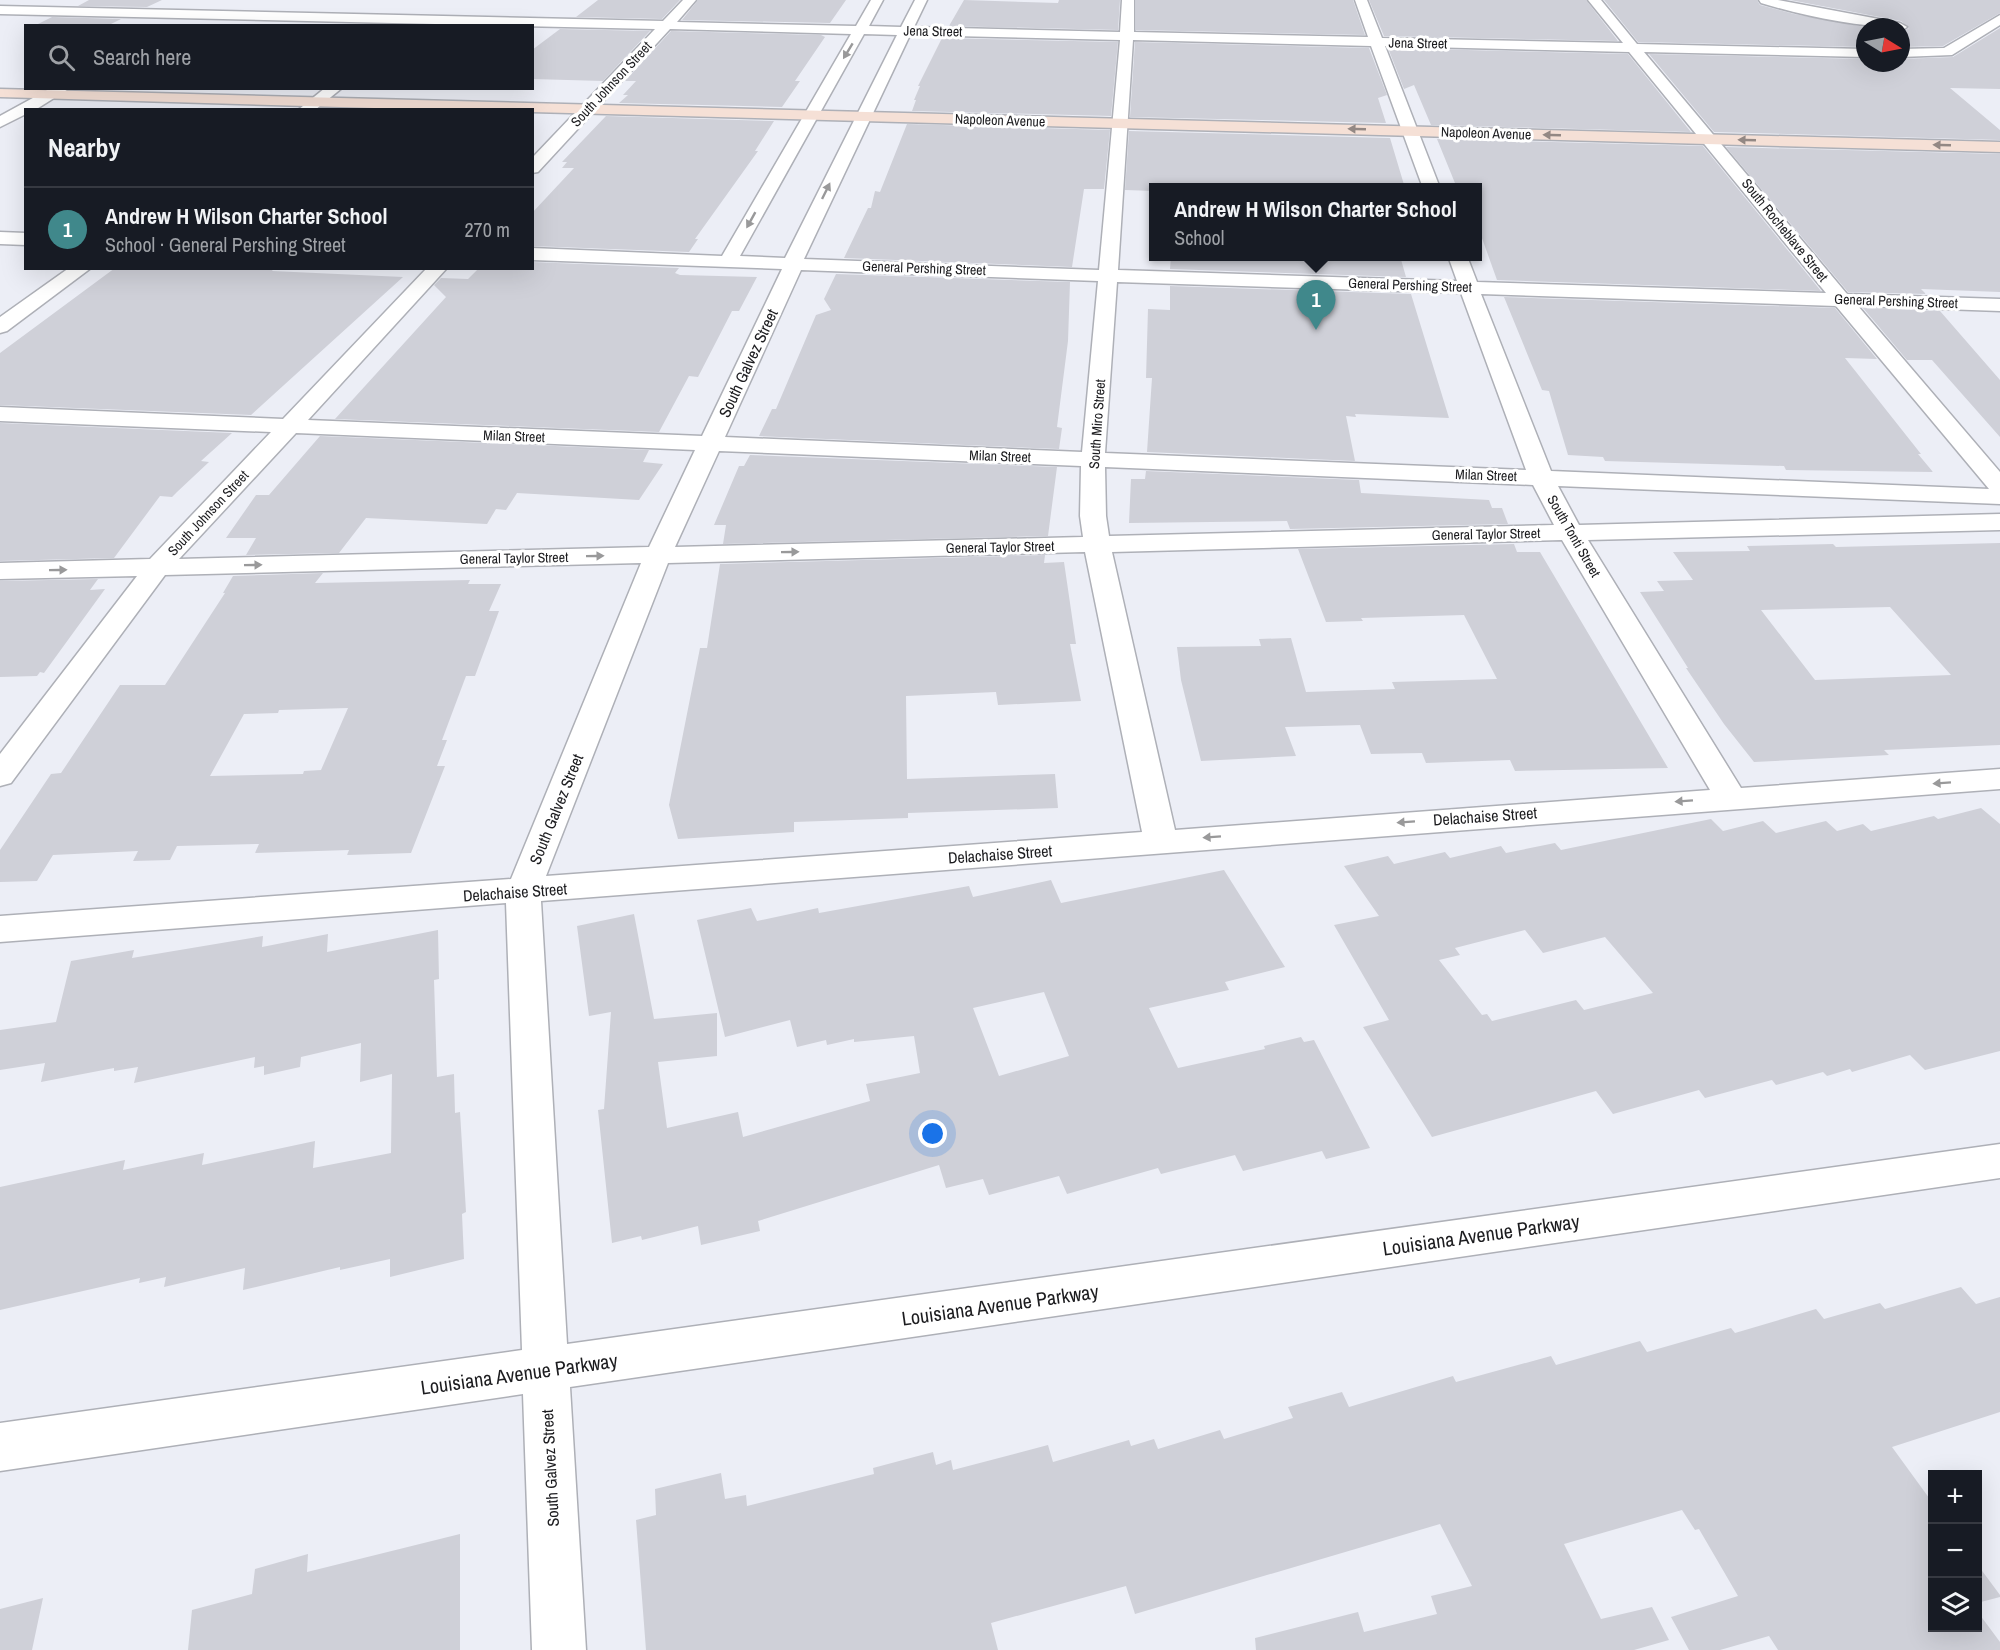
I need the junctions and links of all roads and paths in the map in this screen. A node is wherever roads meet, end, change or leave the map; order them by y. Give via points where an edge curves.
1 (227, 0) edge
2 (690, 0) edge
3 (877, 0) edge
4 (921, 0) edge
5 (1128, 0) edge
6 (1361, 0) edge
7 (1594, 0) edge
8 (1765, 0) edge
9 (450, 7) dead end
10 (0, 10) edge
11 (200, 15) junction
12 (1856, 19) edge
13 (2000, 19) edge
14 (427, 23) edge
15 (184, 24) edge
16 (667, 25) junction
17 (861, 29) junction
18 (907, 30) junction
19 (1945, 35) dead end
20 (1127, 36) junction
21 (1967, 39) junction
22 (1375, 42) junction
23 (1989, 43) dead end
24 (1635, 48) junction
25 (1856, 53) edge
26 (1910, 53) edge
27 (332, 90) edge
28 (57, 91) edge
29 (0, 93) edge
30 (820, 99) junction
31 (871, 100) junction
32 (311, 105) edge
33 (25, 108) edge
34 (519, 108) edge
35 (534, 108) edge
36 (588, 109) junction
37 (14, 114) edge
38 (810, 115) junction
39 (863, 116) junction
40 (0, 122) edge
41 (543, 129) dead end
42 (569, 129) junction
43 (587, 130) dead end
44 (1409, 131) junction
45 (780, 135) dead end
46 (798, 136) junction
47 (852, 137) junction
48 (874, 138) dead end
49 (1118, 139) junction
50 (1709, 139) junction
51 (2000, 147) edge
52 (1719, 161) junction
53 (1747, 162) dead end
54 (534, 166) edge
55 (1430, 183) edge
56 (0, 238) edge
57 (24, 239) edge
58 (534, 254) edge
59 (728, 261) junction
60 (1459, 261) edge
61 (794, 263) junction
62 (79, 270) edge
63 (436, 270) edge
64 (1108, 276) junction
65 (1468, 287) junction
66 (1841, 299) junction
67 (2000, 305) edge
68 (0, 327) edge
69 (0, 414) edge
70 (290, 426) junction
71 (709, 445) junction
72 (1093, 460) junction
73 (1541, 477) junction
74 (2000, 487) edge
75 (2000, 497) edge
76 (2000, 522) edge
77 (1570, 532) junction
78 (1097, 544) junction
79 (658, 555) junction
80 (157, 567) junction
81 (0, 571) edge
82 (0, 776) edge
83 (2000, 779) edge
84 (1730, 798) junction
85 (1161, 841) junction
86 (522, 891) junction
87 (0, 929) edge
88 (2000, 1161) edge
89 (546, 1370) junction
90 (0, 1447) edge
91 (559, 1650) edge

1 - 11 street
2 - 16 street, South Johnson Street
3 - 17 street
4 - 18 street, South Galvez Street
5 - 20 street, South Miro Street
6 - 22 street
7 - 24 street, South Rocheblave Street
8 - 12 street
9 - 14 street
10 - 11 street, Jena Street
11 - 14 street, Jena Street
11 - 15 street
13 - 21 street
14 - 16 street, Jena Street
16 - 17 street, Jena Street
16 - 36 street, South Johnson Street
17 - 18 street, Jena Street
17 -> 30 street
18 - 20 street, Jena Street
18 - 31 street, South Galvez Street
19 - 21 street
20 - 22 street, Jena Street
20 - 49 street, South Miro Street
21 - 23 street
21 - 26 street via 1947,52
22 - 24 street, Jena Street
22 - 44 street
24 - 25 street, Jena Street
24 - 50 street, South Rocheblave Street
27 - 32 street
28 - 29 main road, Napoleon Avenue
28 - 32 main road, Napoleon Avenue
28 - 33 street
30 - 31 street
30 - 38 street
31 - 39 street, South Galvez Street
32 - 34 main road, Napoleon Avenue
35 - 36 main road, Napoleon Avenue
36 - 38 main road, Napoleon Avenue
36 - 42 street, South Johnson Street
37 - 40 street
38 - 39 main road, Napoleon Avenue
38 - 46 street
39 - 47 street, South Galvez Street
39 - 49 main road, Napoleon Avenue
41 - 42 main road
42 - 43 main road
42 - 54 street, South Johnson Street
44 -> 49 main road, Napoleon Avenue
50 -> 44 main road, Napoleon Avenue
44 - 55 street
45 - 46 main road
46 - 47 main road
46 -> 59 street
47 - 48 main road
61 -> 47 street, South Galvez Street
49 - 64 street, South Miro Street
51 -> 50 main road, Napoleon Avenue
50 - 52 street, South Rocheblave Street
52 - 53 main road
52 - 66 street, South Rocheblave Street
56 - 57 street
58 - 59 street, General Pershing Street
59 - 61 street, General Pershing Street
60 - 65 street, South Tonti Street
61 - 64 street, General Pershing Street
61 - 71 street, South Galvez Street
62 - 68 street
63 - 70 street, South Johnson Street
64 - 65 street, General Pershing Street
64 - 72 street, South Miro Street
65 - 66 street, General Pershing Street
65 - 73 street, South Tonti Street
66 - 67 street, General Pershing Street
66 - 74 street, South Rocheblave Street
69 - 70 street, Milan Street
70 - 71 street, Milan Street
70 - 80 street, South Johnson Street
71 - 72 street, Milan Street
71 - 79 street, South Galvez Street
72 - 73 street, Milan Street
72 - 78 street, South Miro Street
73 - 75 street, Milan Street
73 - 77 street, South Tonti Street
76 - 77 street, General Taylor Street
77 - 78 street, General Taylor Street
77 - 84 street, South Tonti Street
79 -> 78 street, General Taylor Street
78 - 85 street, South Miro Street
80 -> 79 street, General Taylor Street
79 - 86 street, South Galvez Street
81 -> 80 street, General Taylor Street
80 - 82 street, South Johnson Street
83 -> 84 street, Delachaise Street
84 -> 85 street, Delachaise Street
85 - 86 street, Delachaise Street
86 - 87 street, Delachaise Street
86 - 89 street, South Galvez Street
88 - 89 street, Louisiana Avenue Parkway
89 - 90 street, Louisiana Avenue Parkway
89 - 91 street, South Galvez Street

